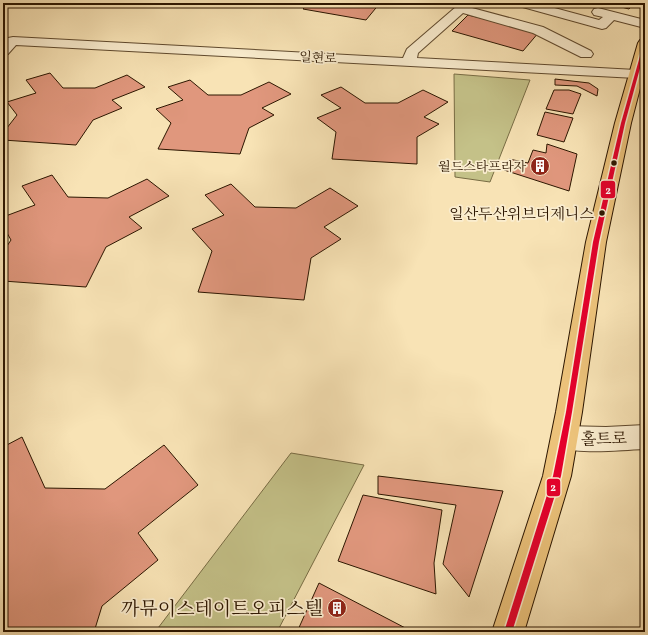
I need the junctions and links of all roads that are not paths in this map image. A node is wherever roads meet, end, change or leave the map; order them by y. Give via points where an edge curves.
1 (523, 3) edge
2 (562, 3) edge
3 (611, 16) junction
4 (645, 24) edge
5 (645, 43) edge
6 (3, 51) edge
7 (586, 54) dead end
8 (409, 62) junction
9 (636, 74) junction
10 (645, 437) edge
11 (564, 438) junction
12 (508, 632) edge

1 - 3 street via 602,25
2 - 3 street
3 - 4 street
5 - 9 main road
6 - 8 street, 일현로 via 13,41
7 - 8 street via 538,30 461,9 412,52
8 - 9 street, 일현로
9 - 11 main road via 596,242
10 - 11 street, 홀트로 via 606,440
11 - 12 main road via 557,476

